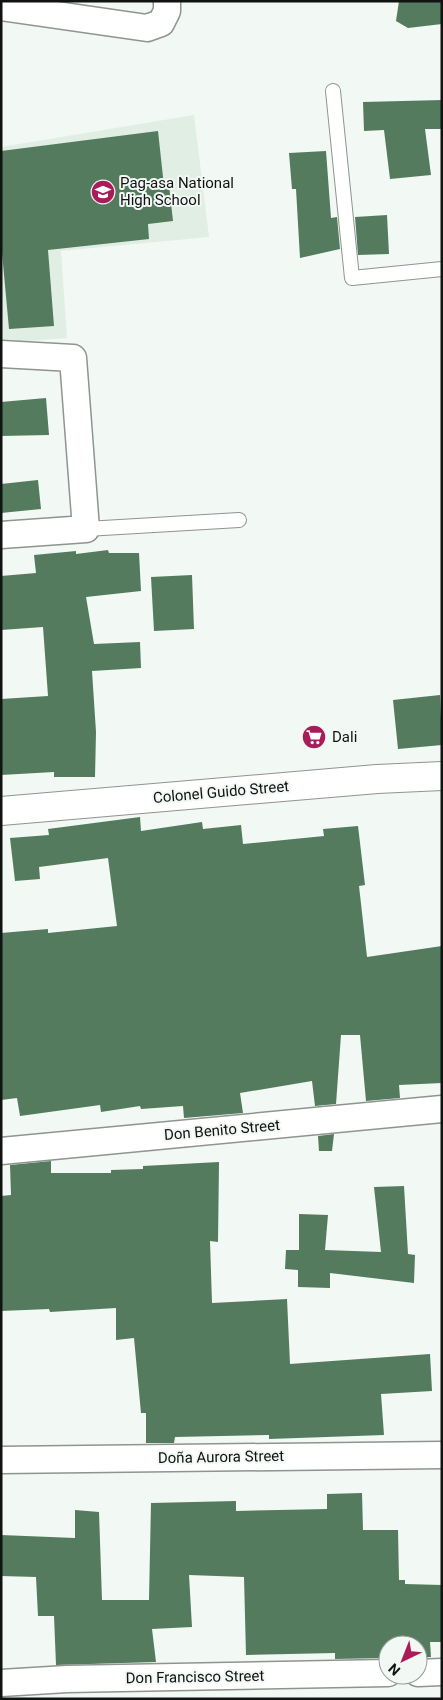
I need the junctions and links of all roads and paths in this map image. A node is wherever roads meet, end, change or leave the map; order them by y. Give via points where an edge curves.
1 (1, 7) edge
2 (164, 12) edge
3 (333, 91) dead end
4 (442, 269) edge
5 (1, 354) edge
6 (239, 520) dead end
7 (86, 529) junction
8 (1, 535) edge
9 (442, 776) edge
10 (1, 811) edge
11 (442, 1109) edge
12 (1, 1151) edge
13 (442, 1455) edge
14 (1, 1460) edge
15 (442, 1672) edge
16 (378, 1673) edge
17 (428, 1673) edge
18 (1, 1683) edge

1 - 2 street via 147,28
3 - 4 lane via 352,278
5 - 7 street via 73,358
6 - 7 lane
7 - 8 street
9 - 10 street, Colonel Guido Street
11 - 12 street, Don Benito Street
13 - 14 street, Doña Aurora Street
15 - 17 street
16 - 18 street, Don Francisco Street

